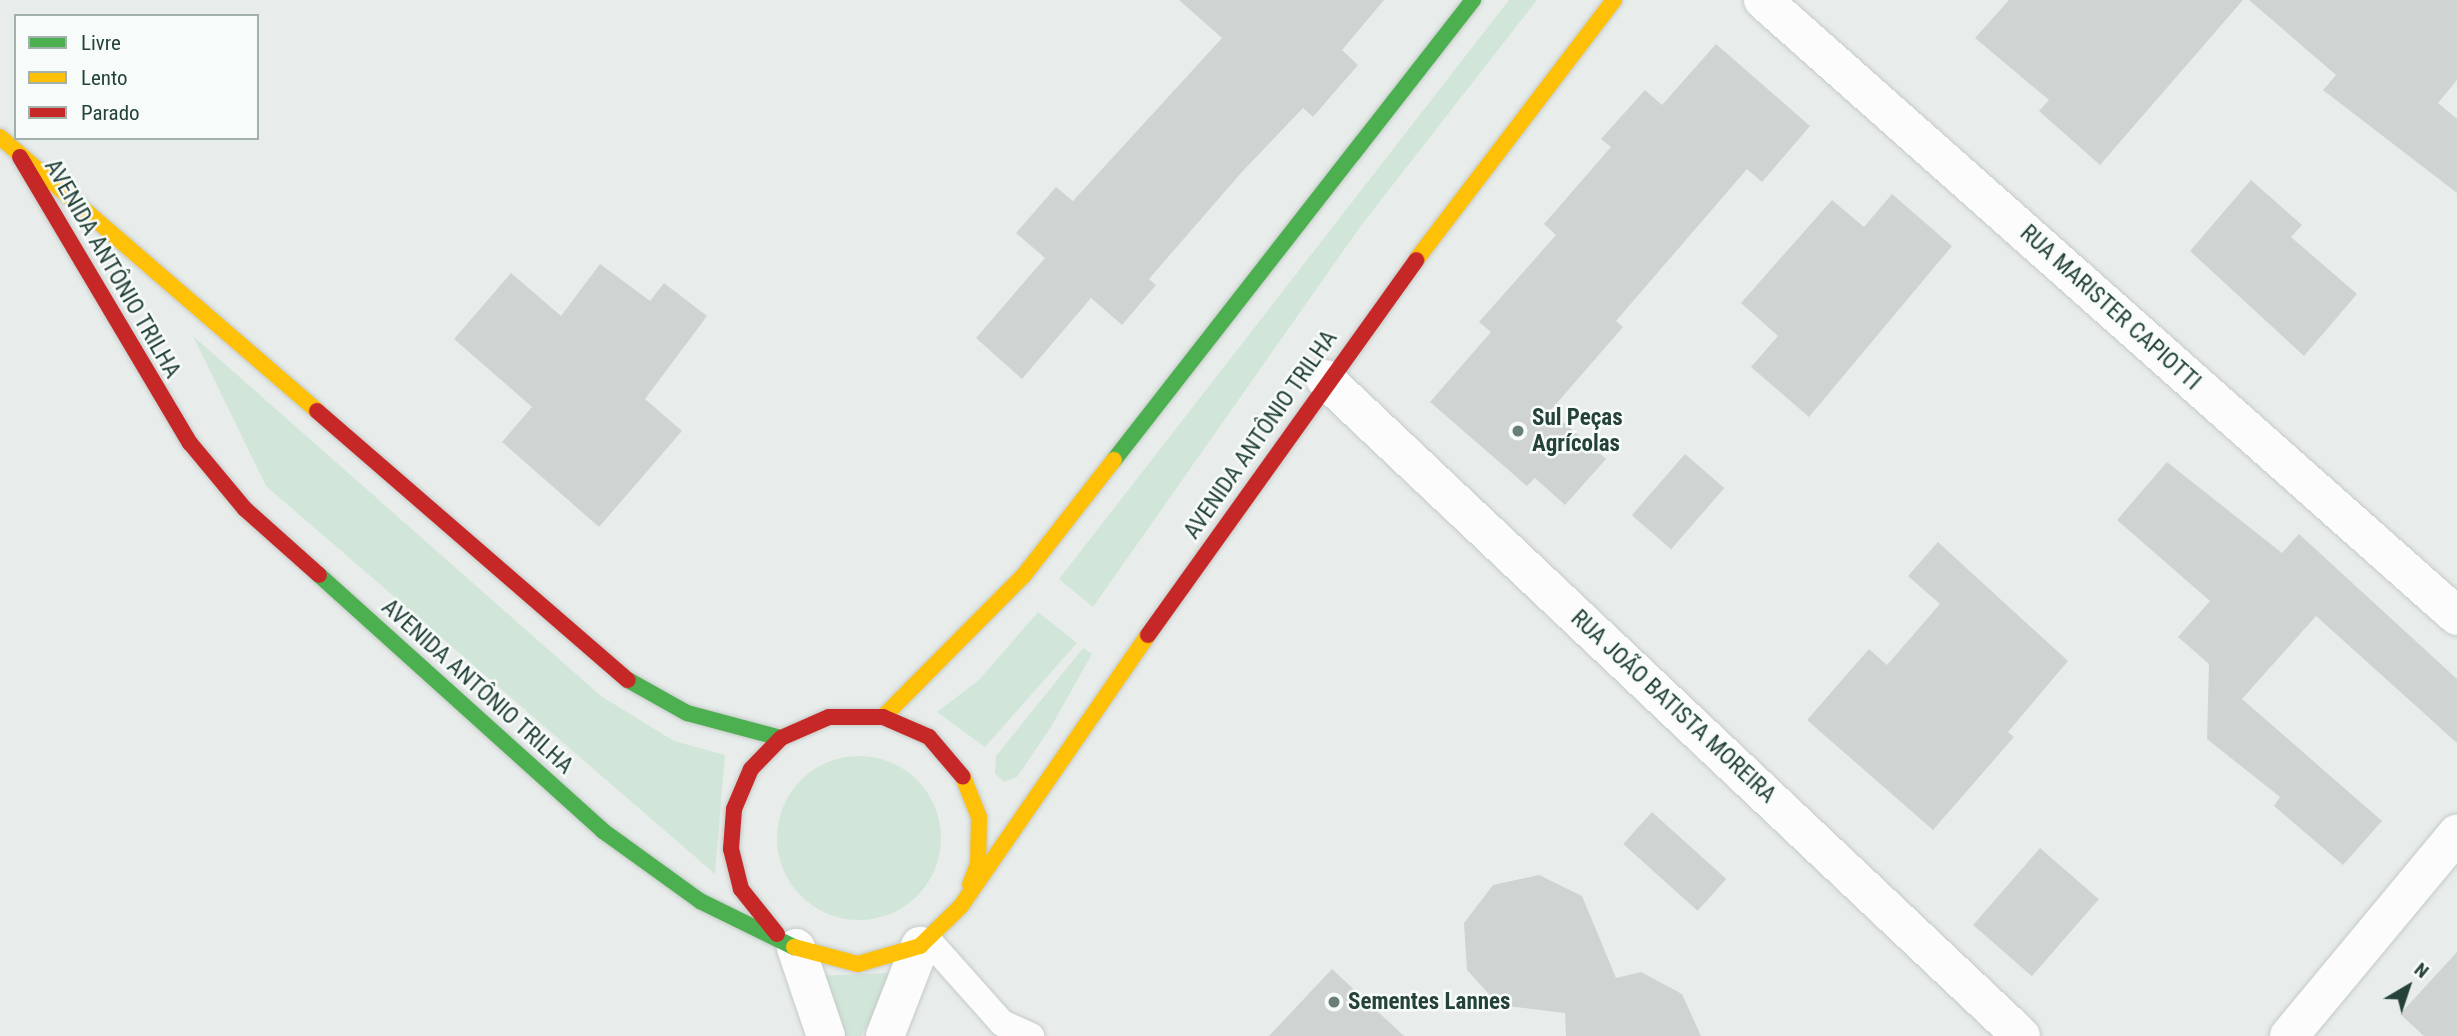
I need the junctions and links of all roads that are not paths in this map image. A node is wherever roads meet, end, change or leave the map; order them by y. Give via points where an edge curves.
1 (1473, 0) edge
2 (1615, 0) edge
3 (1763, 0) edge
4 (0, 137) edge
5 (20, 157) junction
6 (1325, 379) junction
7 (2457, 616) edge
8 (883, 717) junction
9 (781, 738) junction
10 (2457, 834) edge
11 (961, 906) junction
12 (925, 943) junction
13 (796, 948) junction
14 (826, 1036) edge
15 (885, 1036) edge
16 (1031, 1036) edge
17 (2021, 1036) edge
18 (2289, 1036) edge

1 - 8 main road via 1024,575
2 - 6 main road, AVENIDA ANTÔNIO TRILHA
3 - 7 street, RUA MARISTER CAPIOTTI
4 - 5 main road
5 - 9 main road, AVENIDA ANTÔNIO TRILHA via 637,688 687,713
5 - 13 main road, AVENIDA ANTÔNIO TRILHA via 136,360 190,443 245,509 603,831 700,901
6 - 11 main road, AVENIDA ANTÔNIO TRILHA
6 - 17 street, RUA JOÃO BATISTA MOREIRA
8 - 9 main road, AVENIDA ANTÔNIO TRILHA via 829,717
8 - 11 main road, AVENIDA ANTÔNIO TRILHA via 929,737 962,774 979,817 978,864
9 - 13 main road, AVENIDA ANTÔNIO TRILHA via 751,769 734,809 731,849 741,889 764,923
10 - 18 street
11 - 12 main road, AVENIDA ANTÔNIO TRILHA
12 - 13 main road, AVENIDA ANTÔNIO TRILHA via 858,964
12 - 15 street
12 - 16 lane via 1002,1023
13 - 14 street

